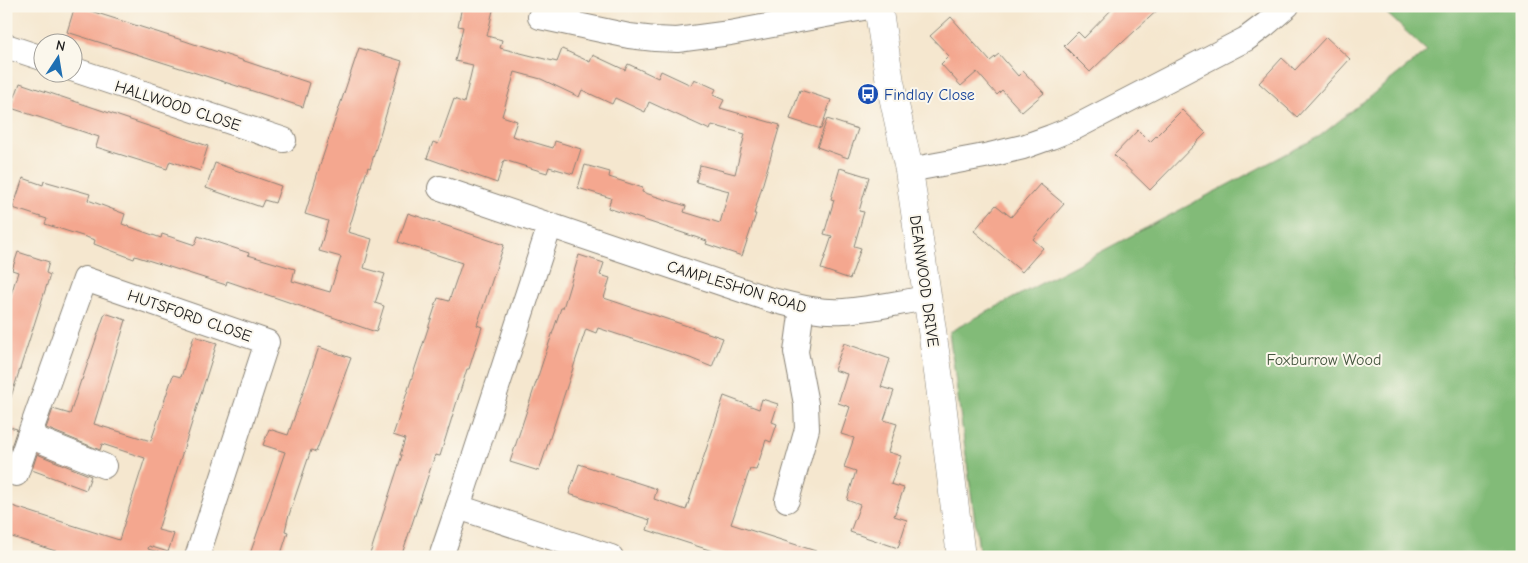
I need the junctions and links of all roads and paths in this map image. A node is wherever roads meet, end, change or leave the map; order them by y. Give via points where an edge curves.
1 (874, 6) edge
2 (878, 6) edge
3 (1287, 6) edge
4 (540, 17) dead end
5 (6, 46) edge
6 (32, 55) edge
7 (82, 72) edge
8 (284, 140) dead end
9 (909, 170) junction
10 (440, 188) dead end
11 (550, 225) junction
12 (928, 298) junction
13 (802, 308) junction
14 (29, 436) junction
15 (104, 466) dead end
16 (16, 474) dead end
17 (787, 500) dead end
18 (458, 507) junction
19 (442, 554) dead end
20 (197, 557) edge
21 (612, 557) edge
22 (961, 557) edge

1 - 4 street via 677,40 629,36
2 - 9 street, DEANWOOD DRIVE
3 - 9 street via 1246,39 1076,127 1022,147
5 - 6 street
7 - 8 street, HALLWOOD CLOSE
9 - 12 street, DEANWOOD DRIVE
10 - 11 street, CAMPLESHON ROAD
11 - 13 street, CAMPLESHON ROAD
11 - 18 street
12 - 13 street, CAMPLESHON ROAD via 843,311
12 - 22 street, DEANWOOD DRIVE
13 - 17 street via 796,352 807,428
14 - 15 street
14 - 16 street, HUTSFORD CLOSE
14 - 20 street, HUTSFORD CLOSE via 85,280 268,342
18 - 19 street
18 - 21 street

